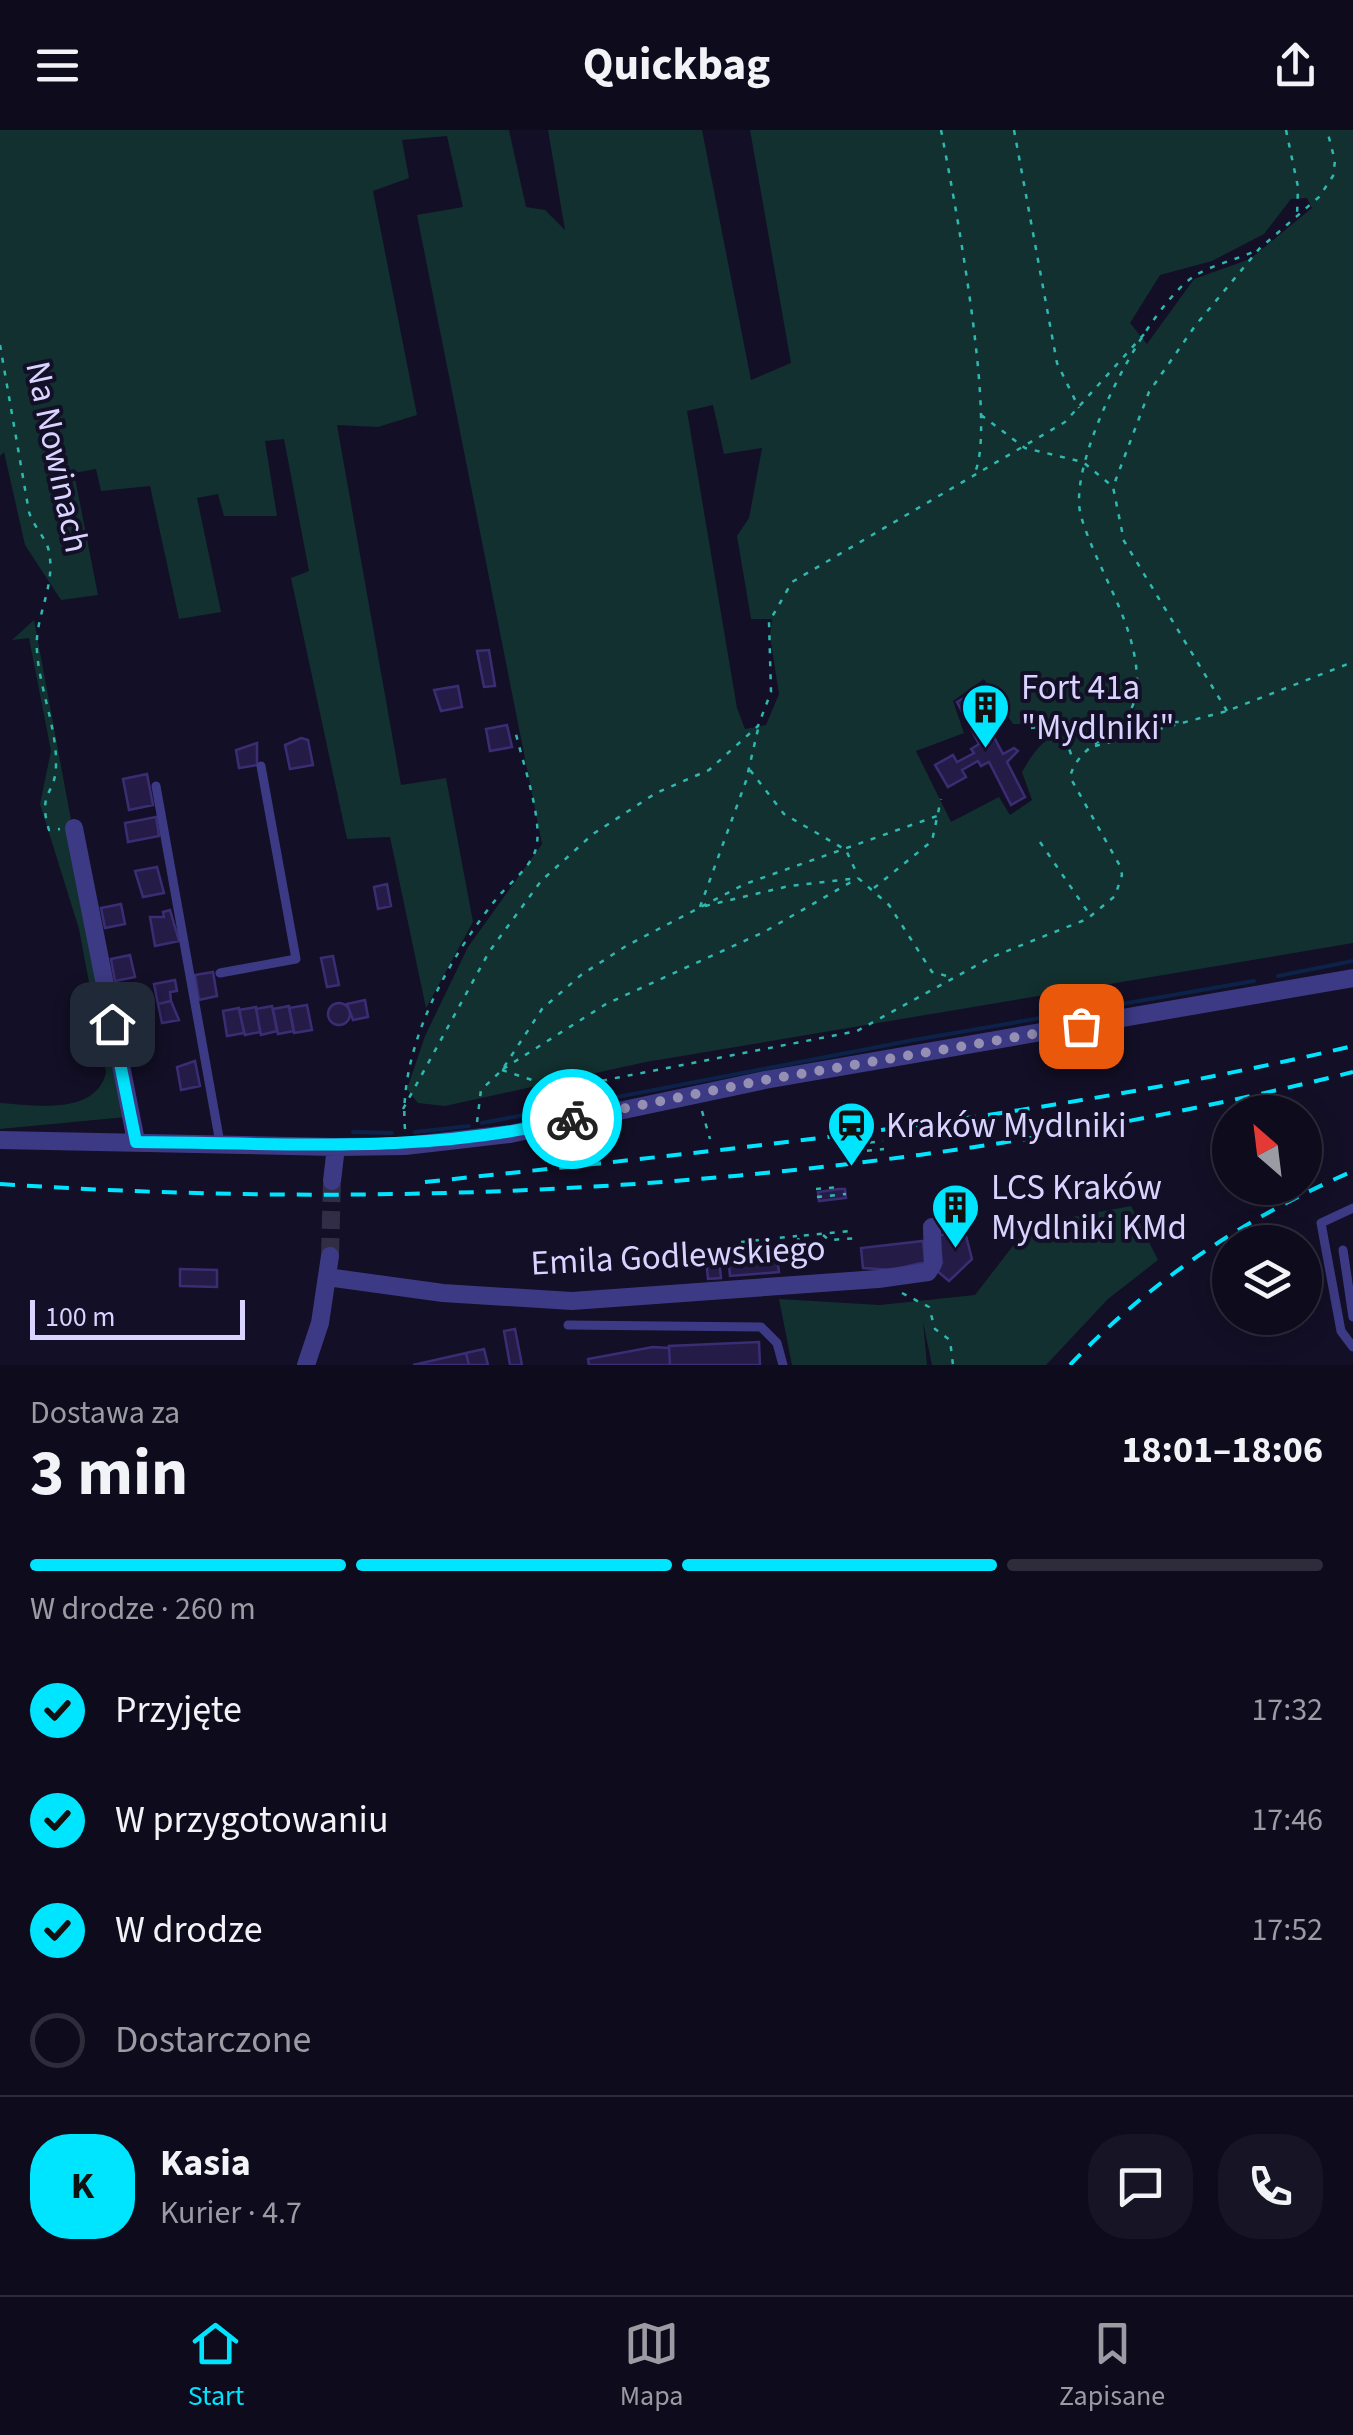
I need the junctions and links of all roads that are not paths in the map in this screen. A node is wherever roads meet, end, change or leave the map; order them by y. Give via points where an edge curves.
1 (261, 766) dead end
2 (156, 786) dead end
3 (74, 828) road end
4 (220, 973) dead end
5 (1353, 978) edge
6 (0, 1140) edge
7 (136, 1142) junction
8 (220, 1143) junction
9 (336, 1147) junction
10 (332, 1182) tunnel mouth
11 (1353, 1208) edge
12 (932, 1228) dead end
13 (1342, 1250) dead end
14 (330, 1256) tunnel mouth
15 (327, 1278) junction
16 (1353, 1317) edge
17 (568, 1326) dead end
18 (1353, 1347) edge
19 (306, 1365) edge
20 (783, 1365) edge

1 - 4 lane via 296,959
2 - 8 lane
3 - 7 street
5 - 9 street via 765,1080 481,1137
6 - 7 street
7 - 8 street
8 - 9 street
9 - 10 street
11 - 18 lane via 1321,1223 1341,1332
12 - 15 street, Emila Godlewskiego via 928,1272 616,1300 526,1303
13 - 16 lane
14 - 15 street
15 - 19 street
17 - 20 lane via 760,1327 777,1344

